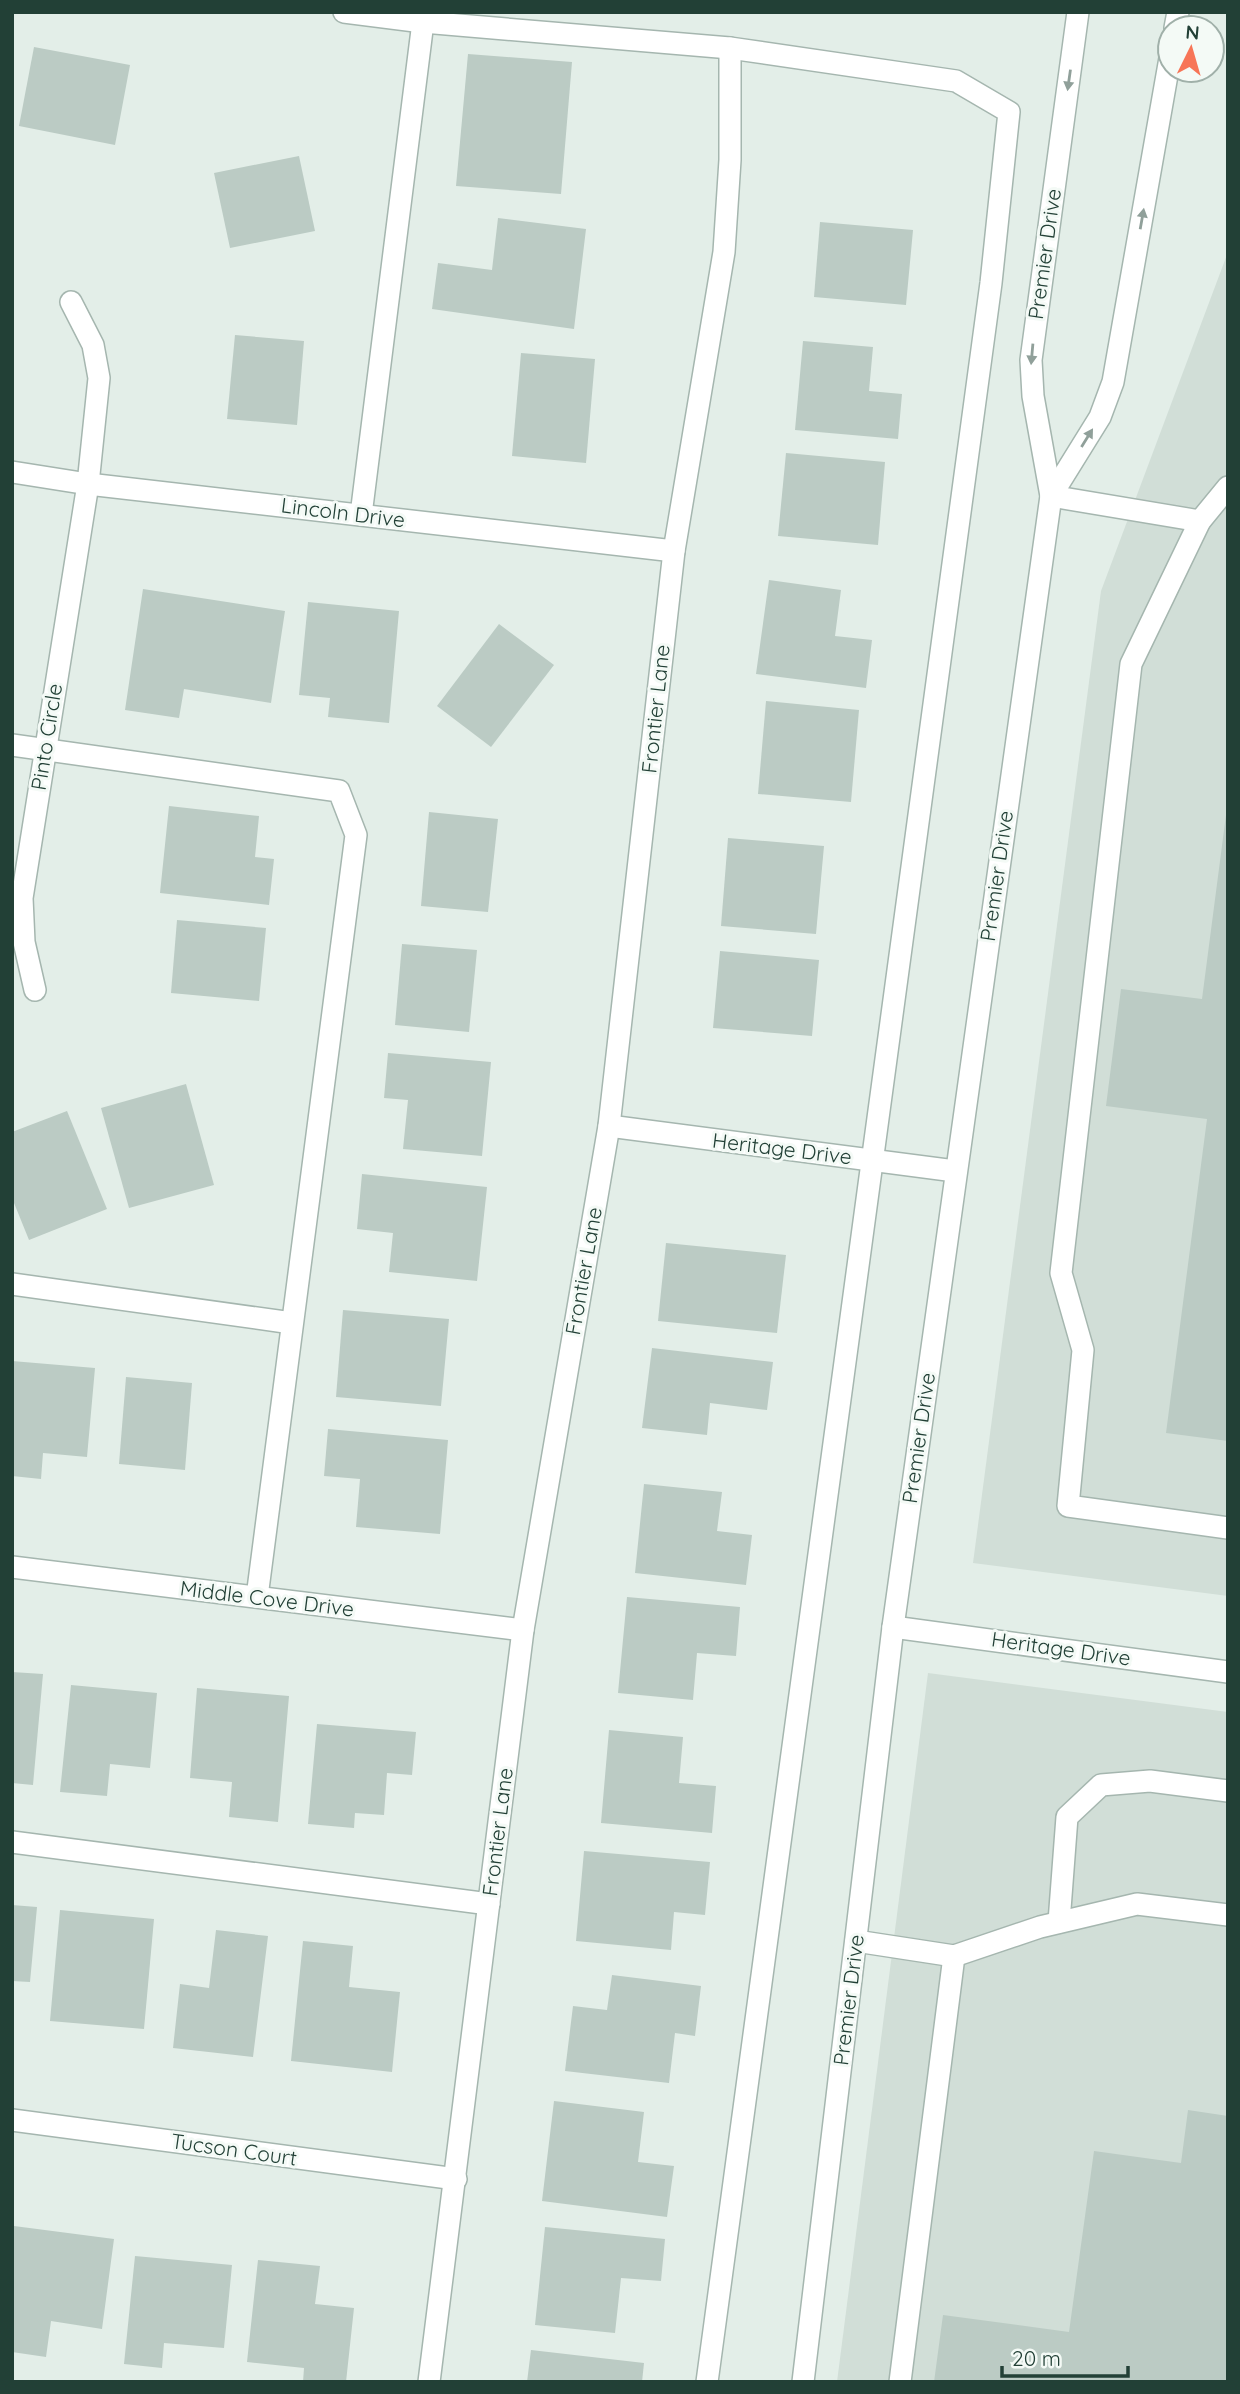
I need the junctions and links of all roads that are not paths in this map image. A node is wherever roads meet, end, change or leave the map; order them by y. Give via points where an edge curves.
1 (344, 12) edge
2 (1078, 12) edge
3 (423, 22) junction
4 (730, 48) junction
5 (1165, 84) edge
6 (72, 302) dead end
7 (12, 472) edge
8 (88, 484) junction
9 (1228, 487) edge
10 (1051, 496) junction
11 (361, 515) junction
12 (1200, 520) junction
13 (674, 551) junction
14 (12, 746) edge
15 (45, 750) junction
16 (35, 990) dead end
17 (609, 1126) junction
18 (873, 1161) junction
19 (955, 1171) junction
20 (12, 1284) edge
21 (292, 1323) junction
22 (1228, 1528) edge
23 (12, 1567) edge
24 (257, 1597) junction
25 (893, 1627) junction
26 (523, 1630) junction
27 (1228, 1672) edge
28 (1228, 1791) edge
29 (12, 1842) edge
30 (489, 1904) junction
31 (1228, 1915) edge
32 (1059, 1922) junction
33 (856, 1941) junction
34 (954, 1956) junction
35 (12, 2120) edge
36 (456, 2179) junction
37 (429, 2382) edge
38 (707, 2382) edge
39 (803, 2382) edge
40 (900, 2382) edge

1 - 3 street
2 -> 10 street, Premier Drive via 1031,360 1032,396
3 - 4 street
3 - 11 street
4 - 13 street, Frontier Lane via 724,252
4 - 18 street via 956,81 1009,112 991,283
10 -> 5 street, Premier Drive via 1100,417 1113,382
6 - 8 street, Pinto Circle via 93,345 99,378
7 - 8 street, Lincoln Drive
8 - 11 street, Lincoln Drive
8 - 15 street, Pinto Circle
9 - 12 street
10 - 12 street
10 - 19 street, Premier Drive
11 - 13 street, Lincoln Drive
12 - 22 street via 1131,664 1061,1273 1083,1350 1068,1506
13 - 17 street, Frontier Lane
14 - 15 street
15 - 16 street, Pinto Circle via 22,898 24,942
15 - 21 street via 339,791 356,835
17 - 18 street, Heritage Drive
17 - 26 street, Frontier Lane
18 - 19 street, Heritage Drive
18 - 38 street
19 - 25 street, Premier Drive
20 - 21 street
21 - 24 street
23 - 24 street, Middle Cove Drive
24 - 26 street, Middle Cove Drive
25 - 27 street, Heritage Drive
25 - 33 street, Premier Drive
26 - 30 street, Frontier Lane
28 - 32 street via 1150,1781 1101,1785 1067,1817
29 - 30 street
30 - 36 street, Frontier Lane
31 - 32 street via 1136,1904
32 - 34 street
33 - 34 street
33 - 39 street, Premier Drive
34 - 40 street
35 - 36 street, Tucson Court
36 - 37 street, Frontier Lane

